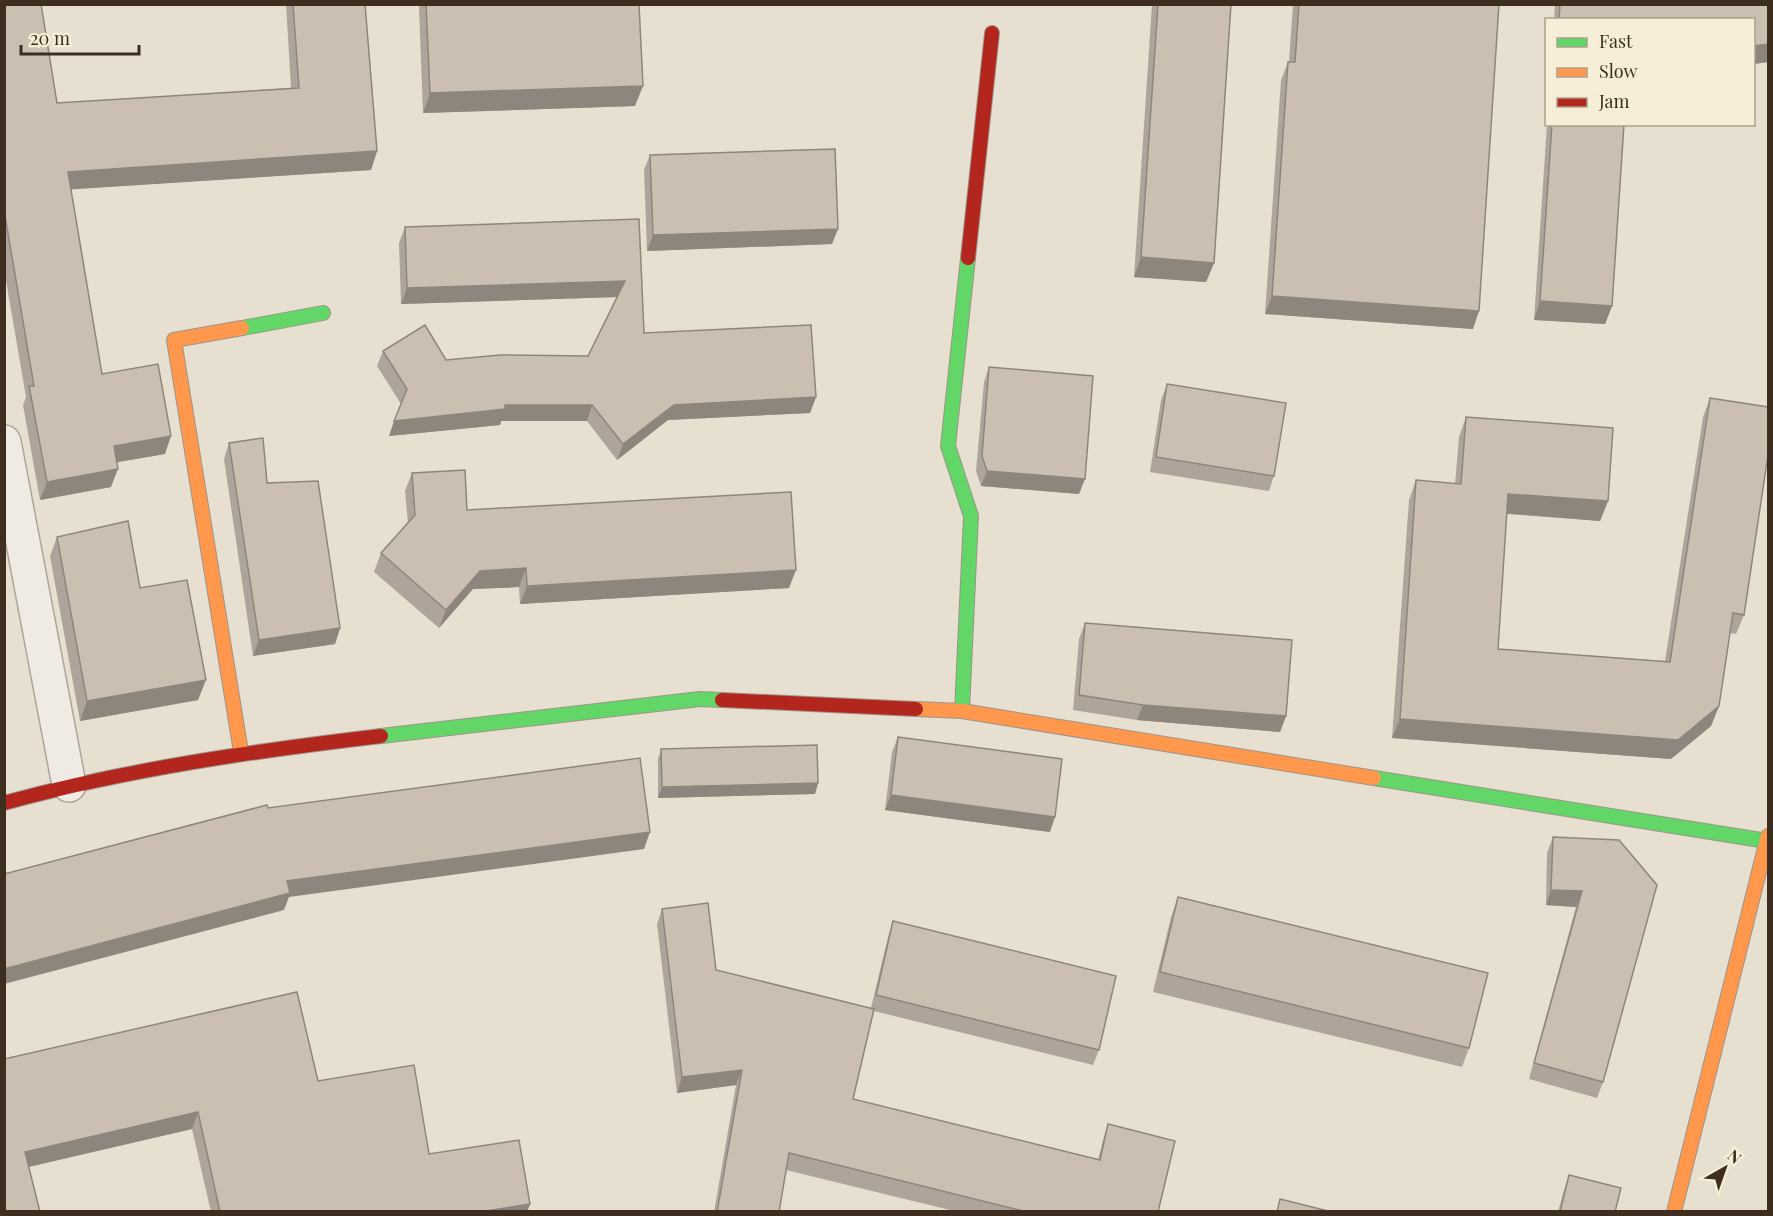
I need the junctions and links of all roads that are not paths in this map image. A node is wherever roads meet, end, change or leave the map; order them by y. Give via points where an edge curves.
1 (992, 33) dead end
2 (323, 313) dead end
3 (4, 442) edge
4 (962, 711) junction
5 (241, 752) junction
6 (69, 785) junction
7 (4, 803) edge
8 (1768, 838) edge
9 (1674, 1212) edge

1 - 4 street via 948,446 971,516
2 - 5 street via 174,340
3 - 6 street
4 - 5 street via 700,699
4 - 8 street
5 - 6 street
6 - 7 street
8 - 9 street

